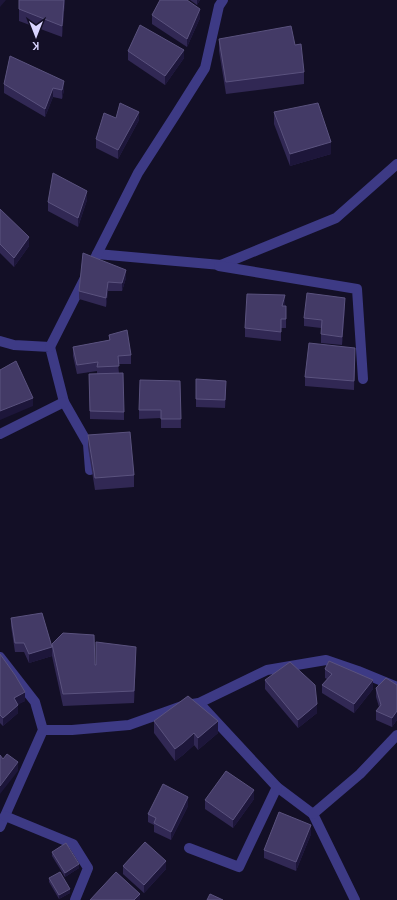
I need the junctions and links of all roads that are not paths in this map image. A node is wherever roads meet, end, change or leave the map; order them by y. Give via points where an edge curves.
1 (222, 0) edge
2 (397, 164) edge
3 (97, 254) junction
4 (203, 263) junction
5 (0, 341) edge
6 (50, 347) junction
7 (363, 379) dead end
8 (64, 402) junction
9 (0, 434) edge
10 (90, 470) edge
11 (0, 657) edge
12 (397, 687) edge
13 (199, 704) junction
14 (44, 730) junction
15 (397, 735) edge
16 (277, 787) junction
17 (313, 814) junction
18 (5, 816) junction
19 (0, 827) edge
20 (189, 848) dead end
21 (75, 900) edge
22 (355, 900) edge

1 - 3 street via 205,68 138,173
2 - 4 street via 336,218 221,264
3 - 4 street
3 - 6 street
4 - 7 street via 356,289
5 - 6 street via 14,345
6 - 8 street
8 - 9 street
8 - 10 street via 88,444
11 - 14 street via 35,702
12 - 13 street via 326,660 267,670
13 - 14 street via 185,705 129,725
13 - 16 street
14 - 18 street
15 - 17 street via 360,774
16 - 17 street
16 - 20 street via 239,867
17 - 22 street
18 - 19 street
18 - 21 street via 73,844 88,868

